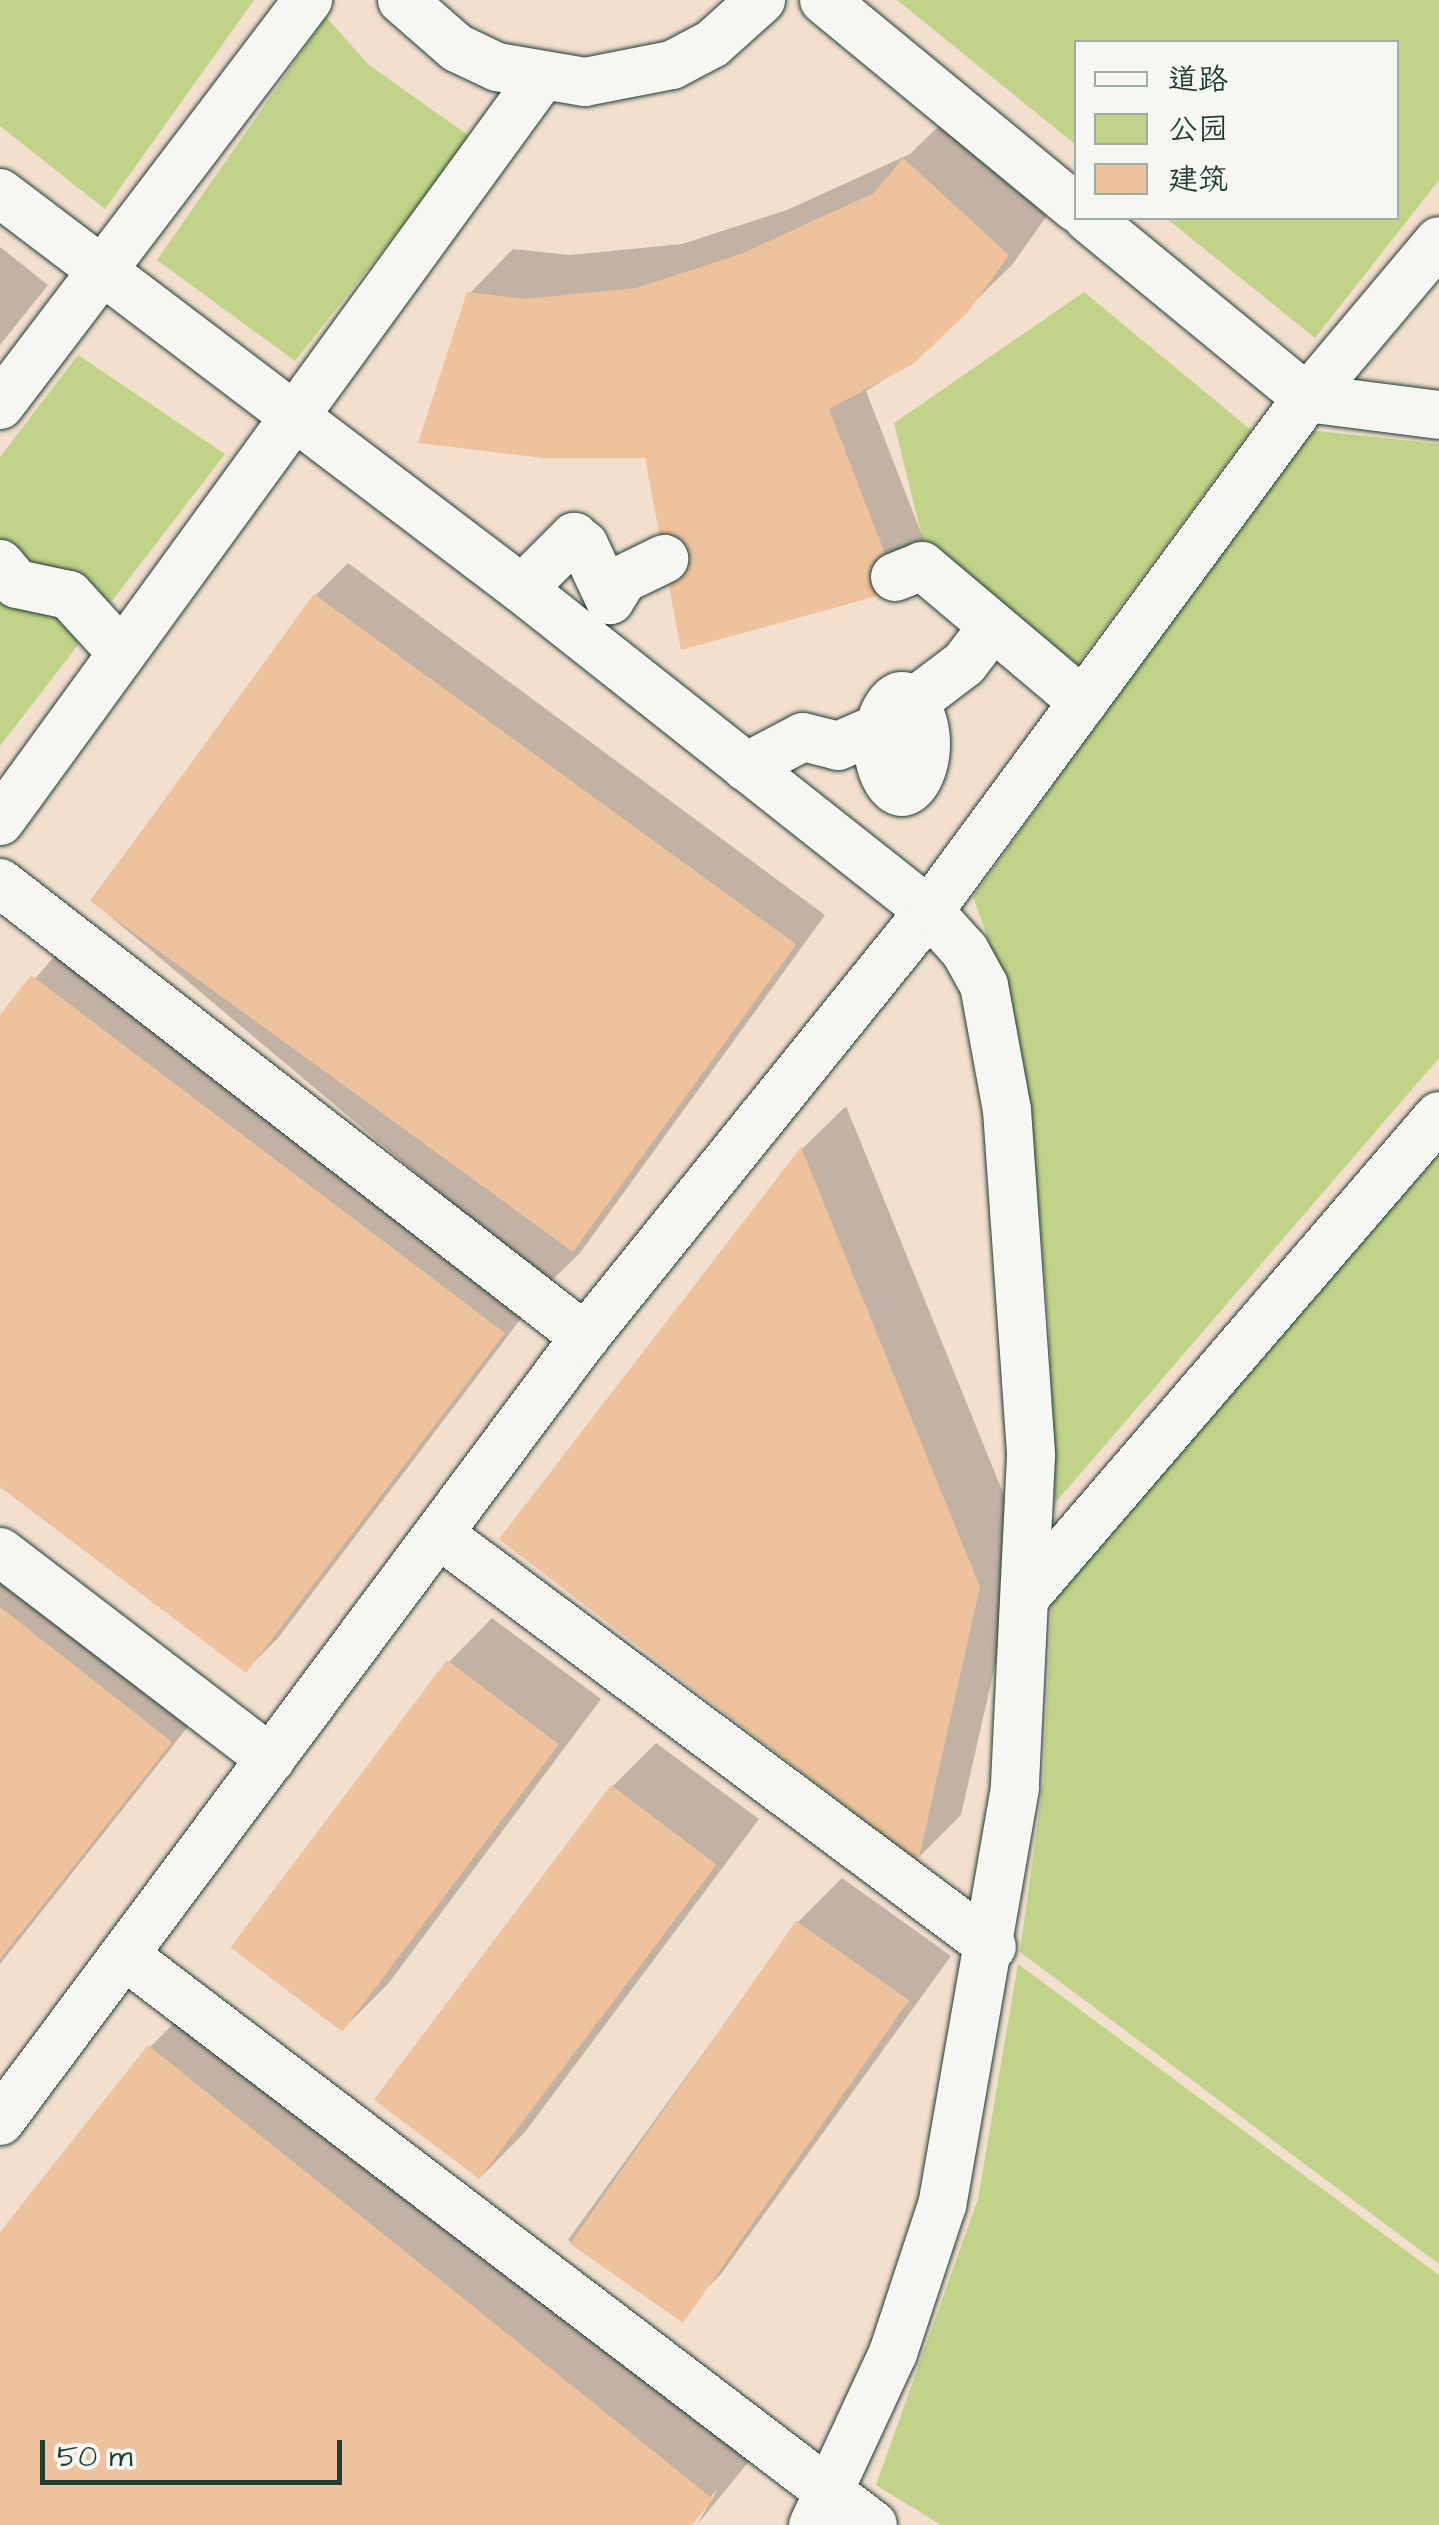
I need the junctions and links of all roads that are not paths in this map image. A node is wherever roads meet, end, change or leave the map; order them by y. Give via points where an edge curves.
1 (308, 0) edge
2 (402, 0) edge
3 (761, 0) edge
4 (824, 0) edge
5 (540, 79) junction
6 (0, 193) edge
7 (1074, 206) edge
8 (1090, 220) edge
9 (1439, 240) edge
10 (102, 268) junction
11 (1307, 398) junction
12 (0, 405) edge
13 (1439, 414) edge
14 (292, 418) junction
15 (664, 559) dead end
16 (0, 564) edge
17 (895, 577) dead end
18 (522, 589) junction
19 (596, 618) junction
20 (990, 630) junction
21 (121, 652) junction
22 (1083, 702) junction
23 (746, 767) junction
24 (0, 821) edge
25 (0, 883) edge
26 (929, 911) junction
27 (1439, 1116) edge
28 (585, 1337) junction
29 (439, 1534) junction
30 (0, 1552) edge
31 (1026, 1596) junction
32 (271, 1758) junction
33 (992, 1947) junction
34 (124, 1955) junction
35 (0, 2122) edge
36 (822, 2511) edge
37 (873, 2525) edge

1 - 10 street
2 - 5 street via 456,48
3 - 5 street via 712,44 672,64 629,78
4 - 7 street
5 - 14 street
6 - 10 street
8 - 11 street
9 - 11 street
10 - 12 street
10 - 14 street
11 - 13 street
11 - 22 street
14 - 18 street
14 - 21 street
15 - 19 street via 624,579
16 - 21 street via 17,584 69,595
17 - 20 street via 922,566
18 - 19 street
18 - 19 street via 574,537 584,544
19 - 23 street
20 - 22 street
20 - 23 street via 964,664 898,714 838,746 803,737
21 - 24 street
22 - 26 street
23 - 26 street
25 - 28 street
26 - 28 street
26 - 31 street via 984,985 1007,1110 1031,1456
27 - 31 street
28 - 29 street
29 - 32 street
29 - 33 street
30 - 32 street
31 - 33 street via 1015,1788
32 - 34 street
33 - 36 street via 942,2205 893,2354
34 - 35 street
34 - 36 street
36 - 37 street

